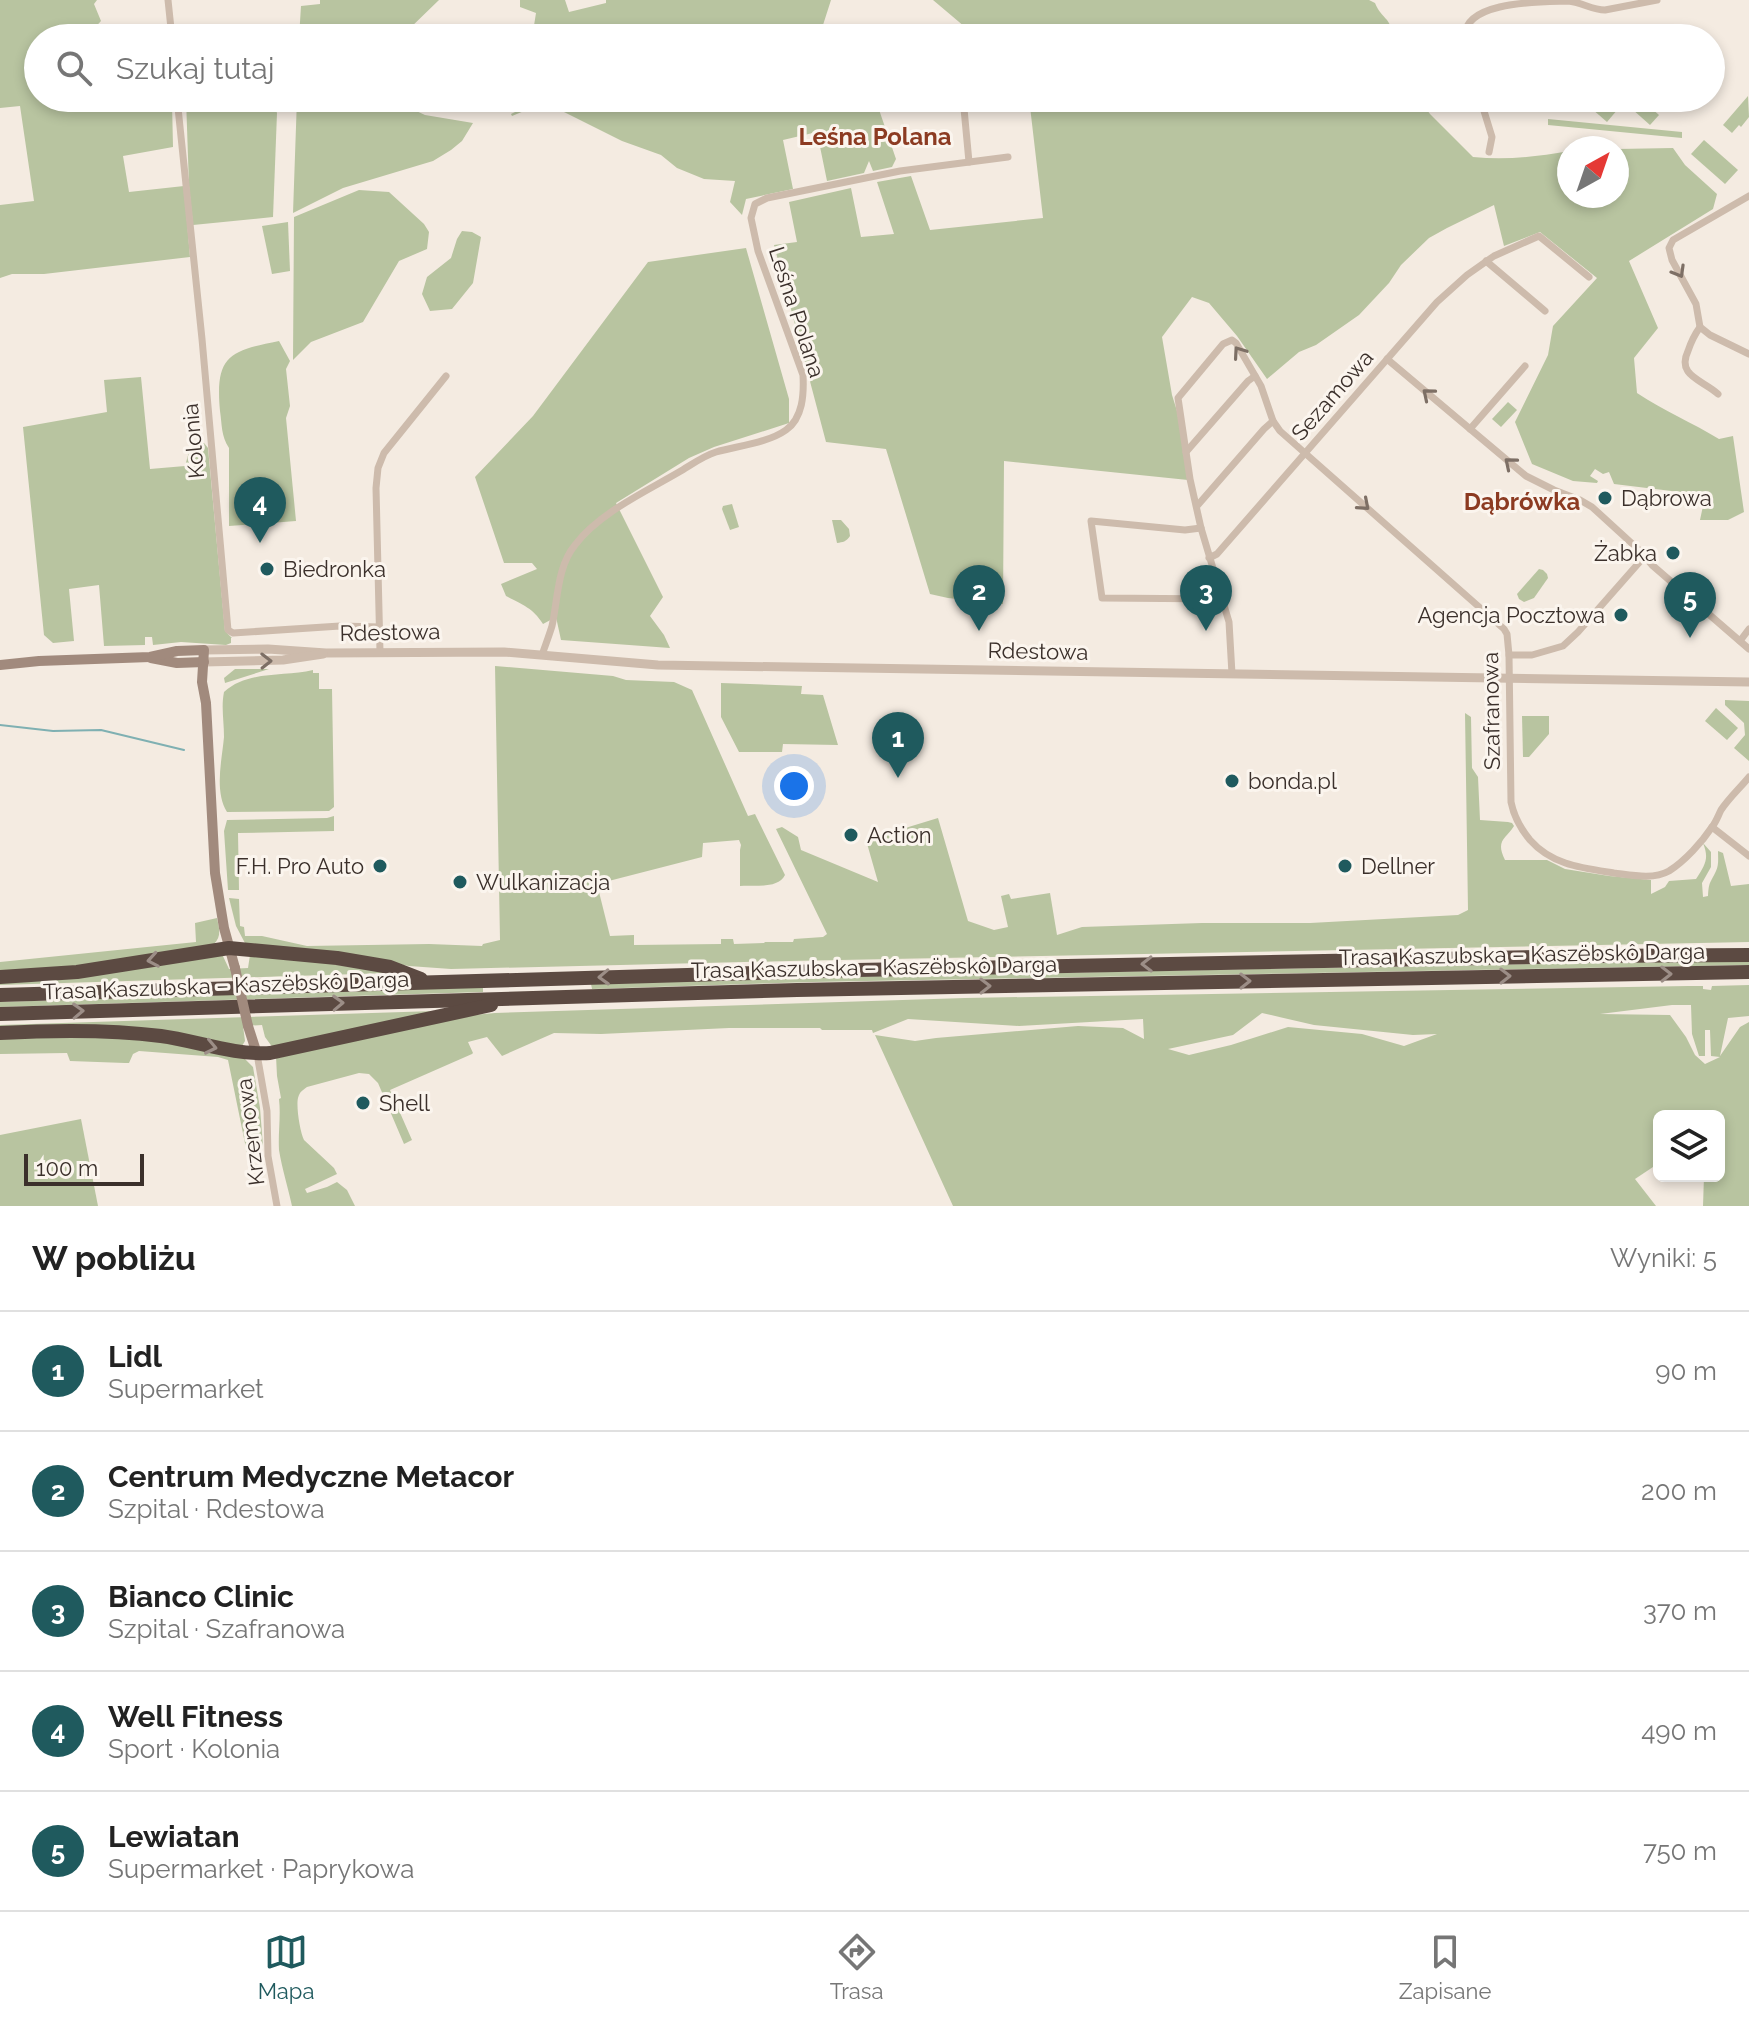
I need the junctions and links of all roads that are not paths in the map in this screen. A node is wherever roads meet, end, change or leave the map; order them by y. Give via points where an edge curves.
1 (168, 0) edge
2 (1657, 0) edge
3 (171, 24) edge
4 (1468, 24) edge
5 (178, 112) edge
6 (964, 112) edge
7 (1484, 112) edge
8 (1489, 152) dead end
9 (1008, 157) dead end
10 (969, 162) junction
11 (1749, 196) edge
12 (1486, 261) junction
13 (1589, 277) dead end
14 (1545, 311) dead end
15 (1700, 325) junction
16 (1749, 342) edge
17 (1747, 353) edge
18 (1387, 359) junction
19 (1525, 366) dead end
20 (446, 376) dead end
21 (1255, 376) junction
22 (1718, 394) dead end
23 (1273, 421) junction
24 (1470, 429) junction
25 (1186, 452) junction
26 (1305, 454) junction
27 (1197, 506) junction
28 (1201, 528) junction
29 (1644, 557) junction
30 (1209, 558) junction
31 (1223, 599) junction
32 (379, 627) junction
33 (1749, 629) edge
34 (1740, 641) junction
35 (1749, 649) edge
36 (204, 650) junction
37 (380, 652) junction
38 (326, 653) junction
39 (542, 655) junction
40 (1509, 655) junction
41 (150, 657) junction
42 (204, 662) junction
43 (0, 665) edge
44 (1232, 674) junction
45 (1508, 679) junction
46 (1749, 682) edge
47 (1749, 777) edge
48 (1712, 827) junction
49 (1749, 856) edge
50 (229, 948) junction
51 (1749, 955) edge
52 (1749, 972) edge
53 (0, 977) edge
54 (429, 982) junction
55 (0, 995) edge
56 (526, 998) junction
57 (0, 1014) edge
58 (0, 1033) edge
59 (257, 1054) junction
60 (277, 1206) edge

1 - 3 street
2 - 4 street via 1605,10 1577,1 1499,5
5 - 32 street, Kolonia via 228,630
6 - 10 street
7 - 8 street via 1492,137
9 - 10 street, Leśna Polana
10 - 39 street, Leśna Polana via 900,171 755,204 751,218 758,251 803,375 804,394 794,423 778,434 690,465 609,513 575,544 565,561
11 -> 15 street via 1670,244
12 - 13 street, Sezamowa via 1539,236
12 - 14 street
12 - 18 street, Sezamowa via 1453,286
15 - 17 street
15 - 22 street via 1684,362 1692,378
16 - 17 street
24 -> 18 street
18 - 26 street, Sezamowa
19 - 24 street
20 - 32 street via 389,445 378,468
21 - 23 street, Szafranowa
21 - 25 street
21 -> 25 street, Szafranowa via 1236,343 1223,344 1178,398
23 - 26 street, Szafranowa
23 - 27 street
29 -> 24 street via 1592,507 1529,479
25 - 27 street, Szafranowa
26 - 30 street, Sezamowa
26 -> 40 street, Szafranowa via 1499,623 1507,634
27 - 28 street, Szafranowa
28 - 30 street, Szafranowa
28 - 31 street via 1091,521 1102,598
29 - 34 street
29 - 40 street via 1563,646
30 - 31 street, Szafranowa
31 - 44 street, Szafranowa
32 - 37 street
33 - 34 street
34 - 35 street
36 - 38 street, Rdestowa
36 - 41 main road, Rdestowa
36 - 42 main road
37 - 38 street, Rdestowa
37 - 39 street, Rdestowa
42 -> 38 street, Rdestowa
39 - 44 street, Rdestowa via 658,665
40 - 45 street, Szafranowa
41 - 42 main road, Rdestowa
41 - 43 main road, Rdestowa
42 - 50 main road via 215,873
44 - 45 street, Rdestowa
45 - 46 street, Rdestowa
45 - 48 street, Szafranowa via 1512,810 1546,855 1573,866 1654,876 1678,864
47 - 48 street, Szafranowa
48 - 49 street
50 -> 53 highway via 77,972
50 - 54 highway via 350,960
50 - 59 main road, bridge
51 -> 54 highway, Trasa Kaszubska – Kaszëbskô Darga
56 -> 52 highway, Trasa Kaszubska – Kaszëbskô Darga
54 - 55 highway, Trasa Kaszubska – Kaszëbskô Darga
57 -> 56 highway, Trasa Kaszubska – Kaszëbskô Darga
56 - 59 highway
58 -> 59 highway via 119,1031
59 - 60 street, Krzemowa

